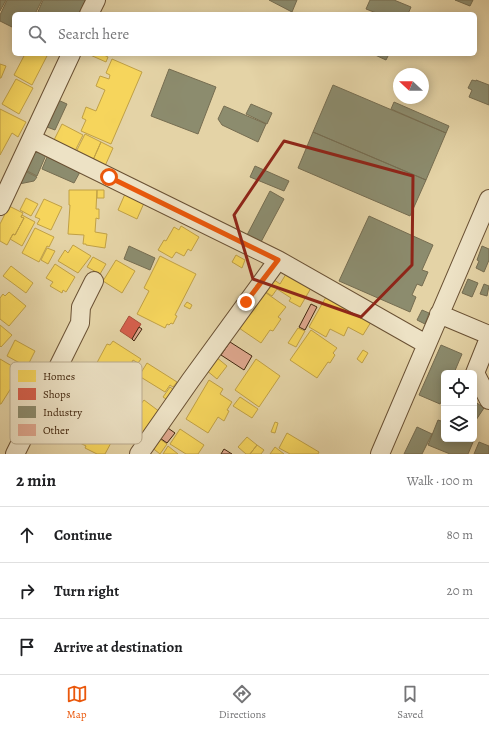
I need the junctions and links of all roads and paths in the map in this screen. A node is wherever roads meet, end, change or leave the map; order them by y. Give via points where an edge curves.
1 (96, 0) edge
2 (90, 12) edge
3 (70, 56) edge
4 (32, 139) junction
5 (4, 187) edge
6 (489, 199) edge
7 (0, 206) edge
8 (278, 260) junction
9 (94, 281) dead end
10 (439, 314) junction
11 (489, 335) edge
12 (489, 338) edge
13 (426, 344) junction
14 (61, 362) edge
15 (489, 400) edge
16 (20, 444) edge
17 (15, 454) edge
18 (139, 454) edge
19 (380, 454) edge

1 - 2 street
3 - 4 street
4 - 5 street
4 - 8 street
5 - 7 street
6 - 10 street
8 - 13 street
8 - 18 street via 203,361
9 - 14 street via 81,307 80,323
10 - 11 street
10 - 13 street
12 - 15 street via 475,373
13 - 19 street
16 - 17 street

